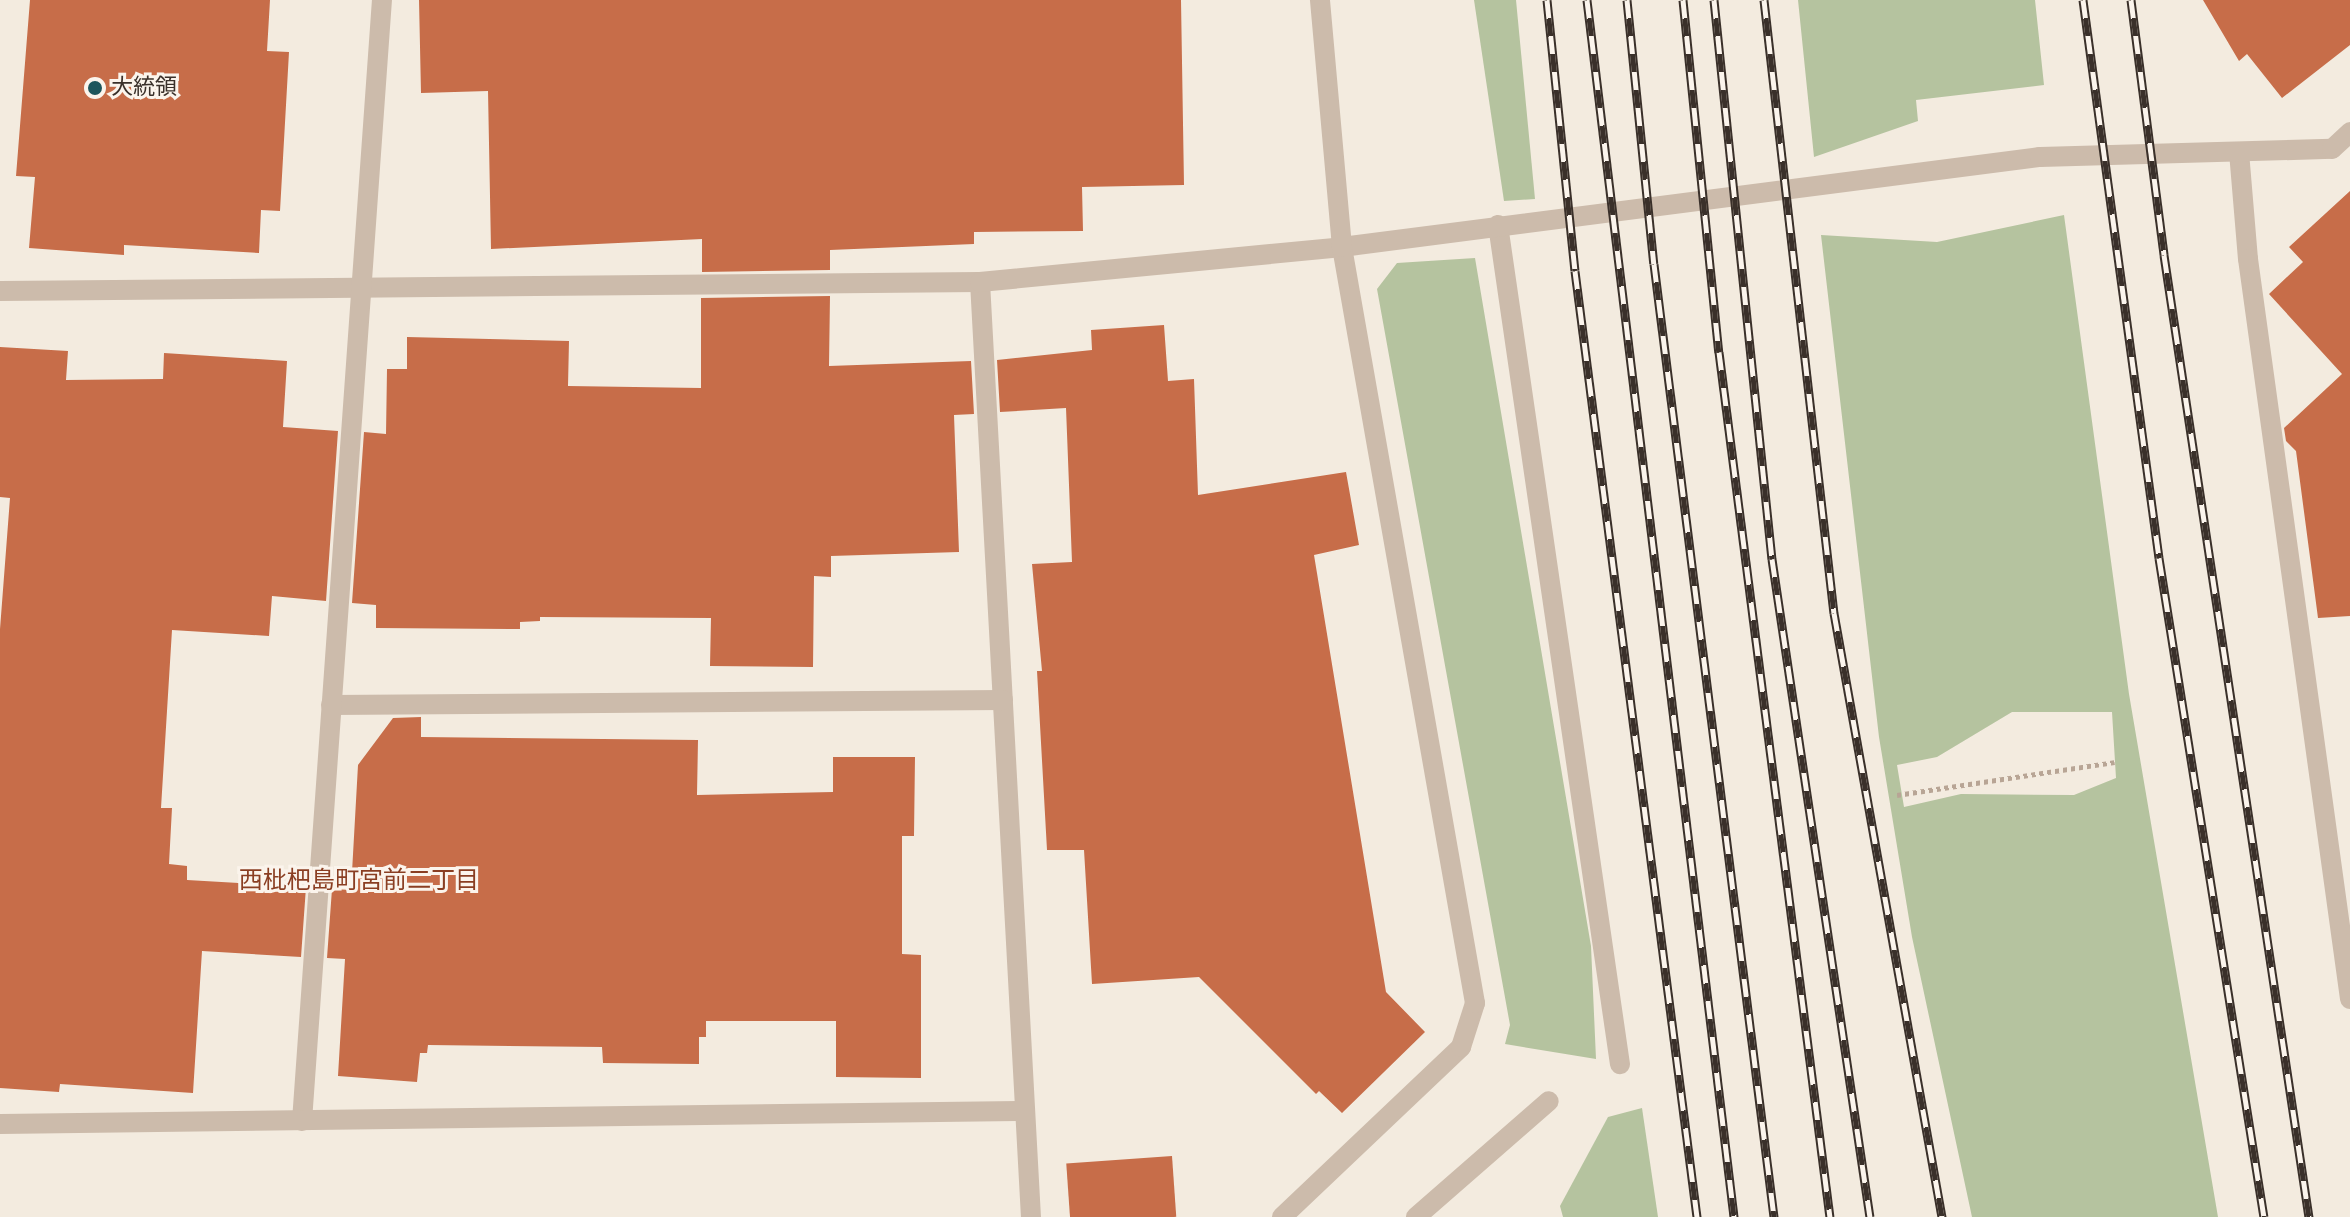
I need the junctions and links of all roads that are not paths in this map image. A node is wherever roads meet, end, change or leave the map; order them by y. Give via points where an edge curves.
1 (382, 0) edge
2 (1320, 0) edge
3 (2350, 132) edge
4 (2239, 152) junction
5 (1498, 225) junction
6 (1342, 247) junction
7 (980, 282) junction
8 (360, 289) junction
9 (0, 291) edge
10 (1003, 700) junction
11 (331, 705) junction
12 (2350, 999) edge
13 (1620, 1064) dead end
14 (1549, 1101) dead end
15 (1025, 1111) junction
16 (302, 1121) junction
17 (0, 1124) edge
18 (1031, 1217) edge
19 (1282, 1217) edge
20 (1416, 1217) edge

1 - 8 street
2 - 6 street
3 - 4 street via 2332,149
4 - 5 street via 2040,157
4 - 12 street via 2248,259
5 - 6 street
5 - 13 street
6 - 7 street
6 - 19 street via 1475,1003 1461,1047
7 - 8 street
7 - 10 street
8 - 9 street
8 - 11 street
10 - 11 street
10 - 15 street
11 - 16 street
14 - 20 street
15 - 16 street
15 - 18 street
16 - 17 street

